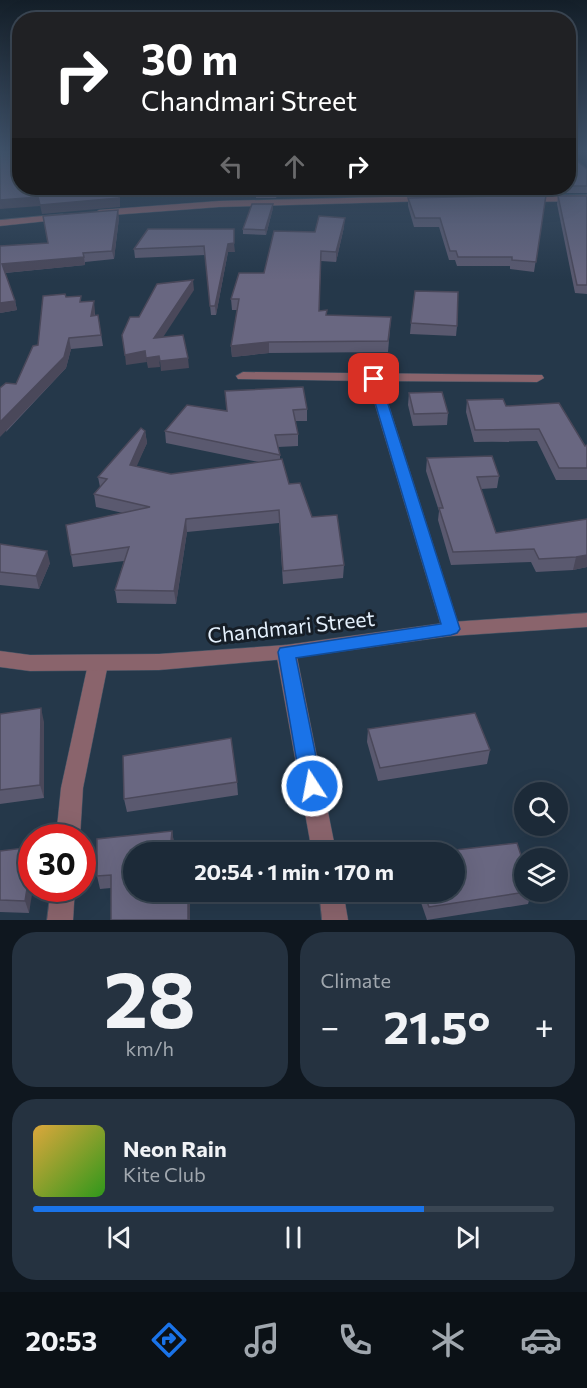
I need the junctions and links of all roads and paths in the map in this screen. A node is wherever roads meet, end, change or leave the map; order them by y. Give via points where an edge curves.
1 (587, 198) edge
2 (435, 199) edge
3 (519, 199) edge
4 (0, 223) edge
5 (243, 376) dead end
6 (537, 378) dead end
7 (374, 379) junction
8 (587, 620) edge
9 (451, 629) junction
10 (286, 652) junction
11 (0, 658) edge
12 (98, 664) junction
13 (69, 824) edge
14 (322, 842) edge
15 (62, 902) edge
16 (333, 902) edge
17 (60, 920) edge
18 (335, 920) edge

1 - 3 street
2 - 4 street via 219,204
5 - 7 street
6 - 7 street
7 - 9 street
8 - 9 street, Chandmari Street
9 - 10 street, Chandmari Street
10 - 12 street, Chandmari Street
10 - 14 street
11 - 12 street, Chandmari Street via 30,663
12 - 13 street via 72,788
15 - 17 street
16 - 18 street

